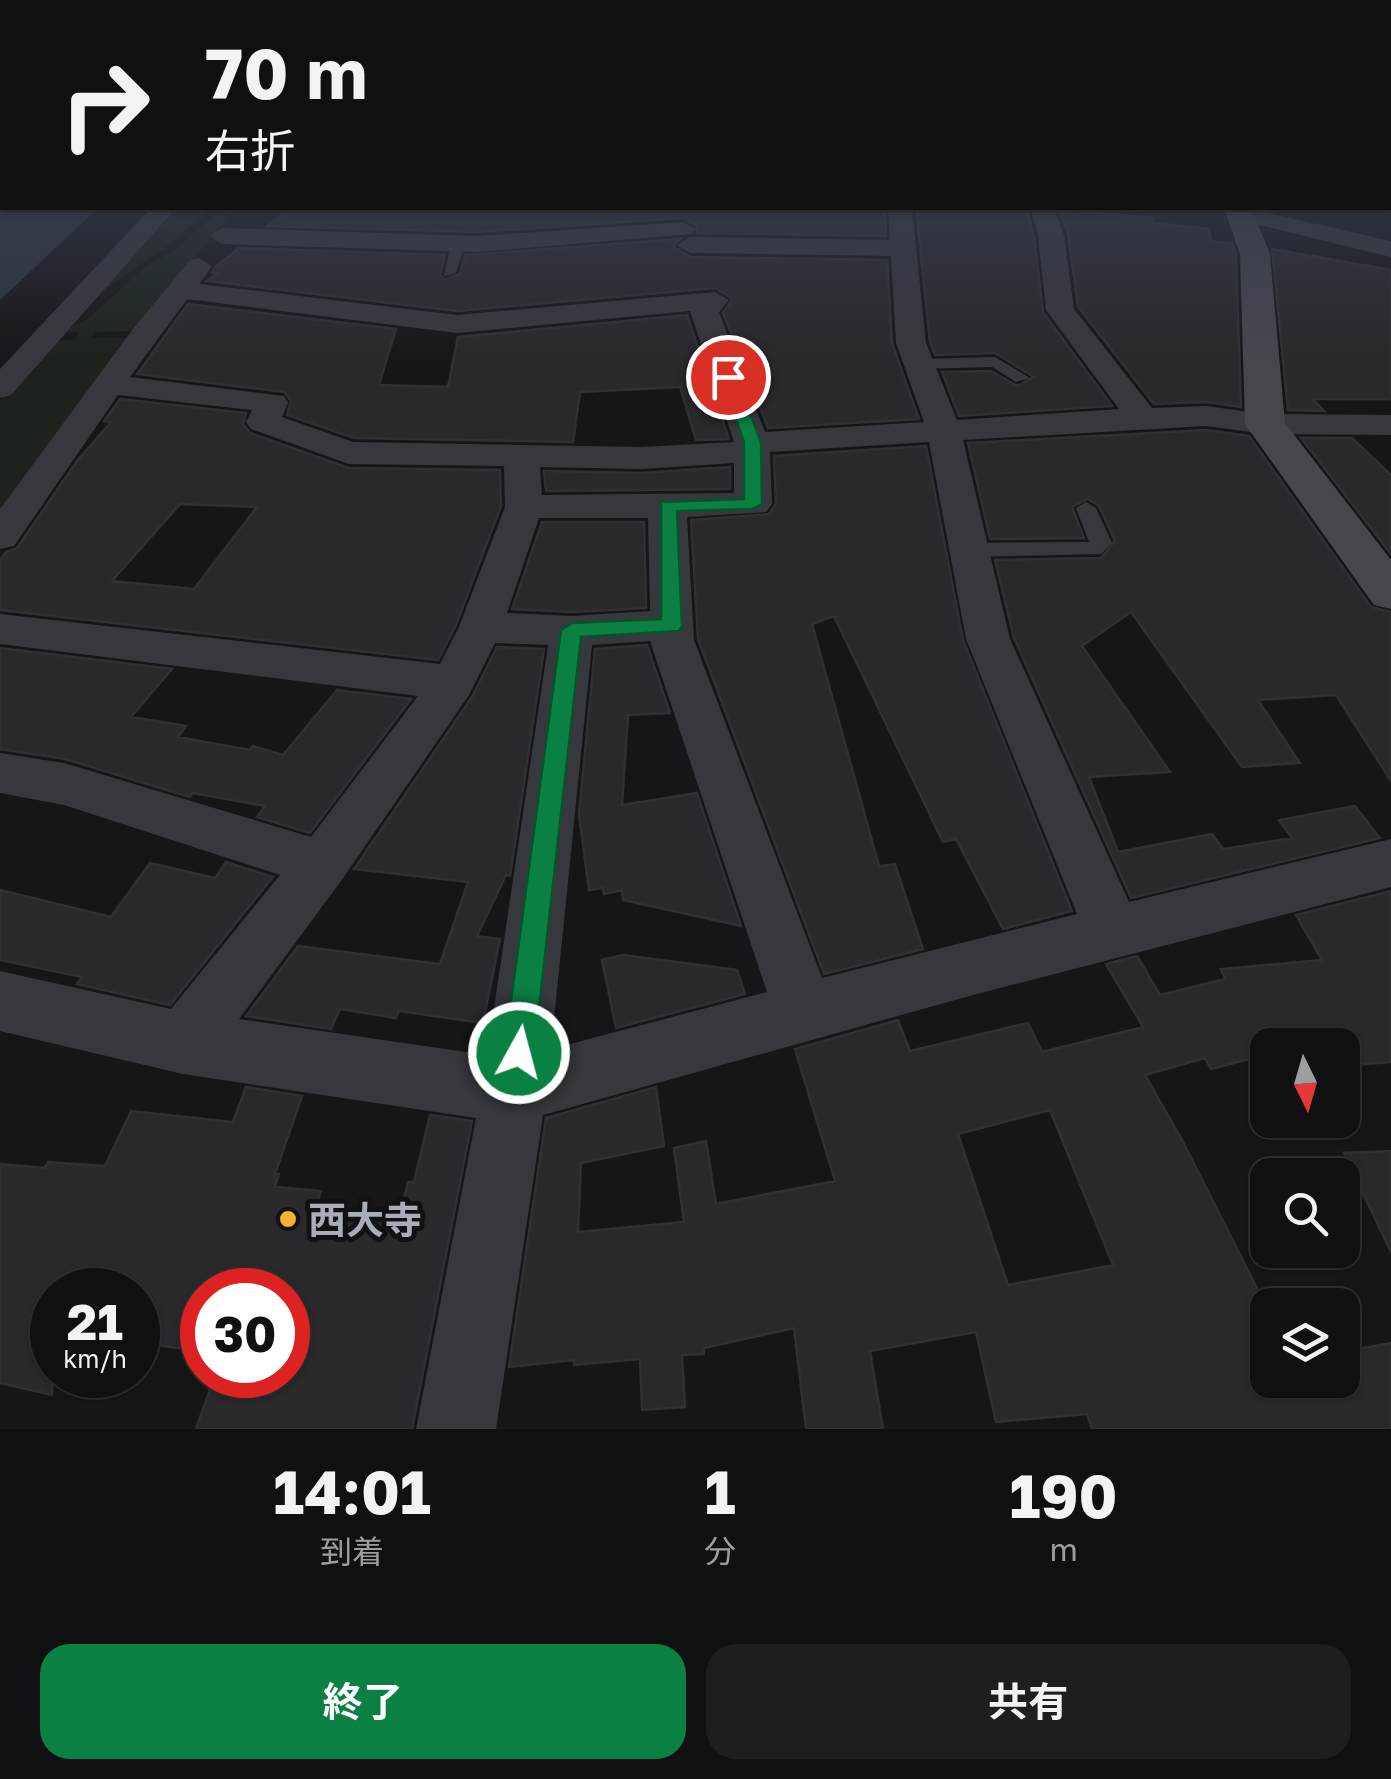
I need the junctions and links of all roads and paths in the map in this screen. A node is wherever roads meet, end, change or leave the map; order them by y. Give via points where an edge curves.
1 (684, 227) edge
2 (146, 228) edge
3 (229, 228) edge
4 (567, 228) edge
5 (677, 228) edge
6 (691, 228) edge
7 (900, 228) edge
8 (1048, 228) edge
9 (1241, 228) edge
10 (1306, 228) joint
11 (222, 236) junction
12 (576, 237) junction
13 (458, 243) junction
14 (901, 248) junction
15 (1391, 249) edge
16 (156, 257) dead end
17 (1391, 266) edge
18 (449, 272) dead end
19 (181, 290) junction
20 (716, 300) junction
21 (65, 318) junction
22 (919, 364) junction
23 (1022, 378) dead end
24 (110, 384) junction
25 (0, 388) edge
26 (1143, 418) junction
27 (1266, 424) junction
28 (1391, 425) edge
29 (943, 428) junction
30 (752, 447) junction
31 (522, 458) junction
32 (667, 506) junction
33 (524, 507) junction
34 (1086, 508) dead end
35 (0, 537) edge
36 (969, 550) junction
37 (1391, 593) edge
38 (672, 626) junction
39 (481, 627) junction
40 (0, 629) edge
41 (572, 630) junction
42 (454, 683) junction
43 (0, 773) edge
44 (322, 864) junction
45 (1391, 864) edge
46 (1112, 931) junction
47 (0, 1001) edge
48 (804, 1011) junction
49 (183, 1043) junction
50 (514, 1091) junction
51 (456, 1429) edge

1 - 20 street
2 - 21 street
3 - 11 street
4 - 12 street
5 - 12 street
6 - 14 street
7 - 14 street
8 - 26 street via 1060,310
9 - 27 main road via 1256,254
10 - 15 street
10 - 17 street via 1307,244
11 - 13 street
11 - 19 street
12 - 13 street
13 - 18 lane
14 - 22 street
16 - 21 street
19 - 20 street via 457,324
19 - 24 street
20 - 30 street via 704,311
21 - 25 street
22 - 23 lane via 996,362
22 - 29 street
24 - 31 street via 272,403 263,422 349,453
24 - 35 street
26 - 27 street via 1206,416
26 - 29 street
27 - 28 street
27 - 37 main road
29 - 30 street
29 - 36 street
30 - 31 street via 641,458
30 - 32 street via 752,504
31 - 33 street
32 - 33 street
32 - 38 street
33 - 39 street
34 - 36 lane via 1102,544 1094,549
36 - 46 street via 988,639
38 - 41 street
38 - 48 street
39 - 41 street
39 - 42 street
40 - 42 street
41 - 50 street
42 - 44 street
43 - 44 street via 64,784
44 - 49 street
45 - 46 street
46 - 48 street
47 - 49 street
48 - 50 street
49 - 50 street
50 - 51 street

